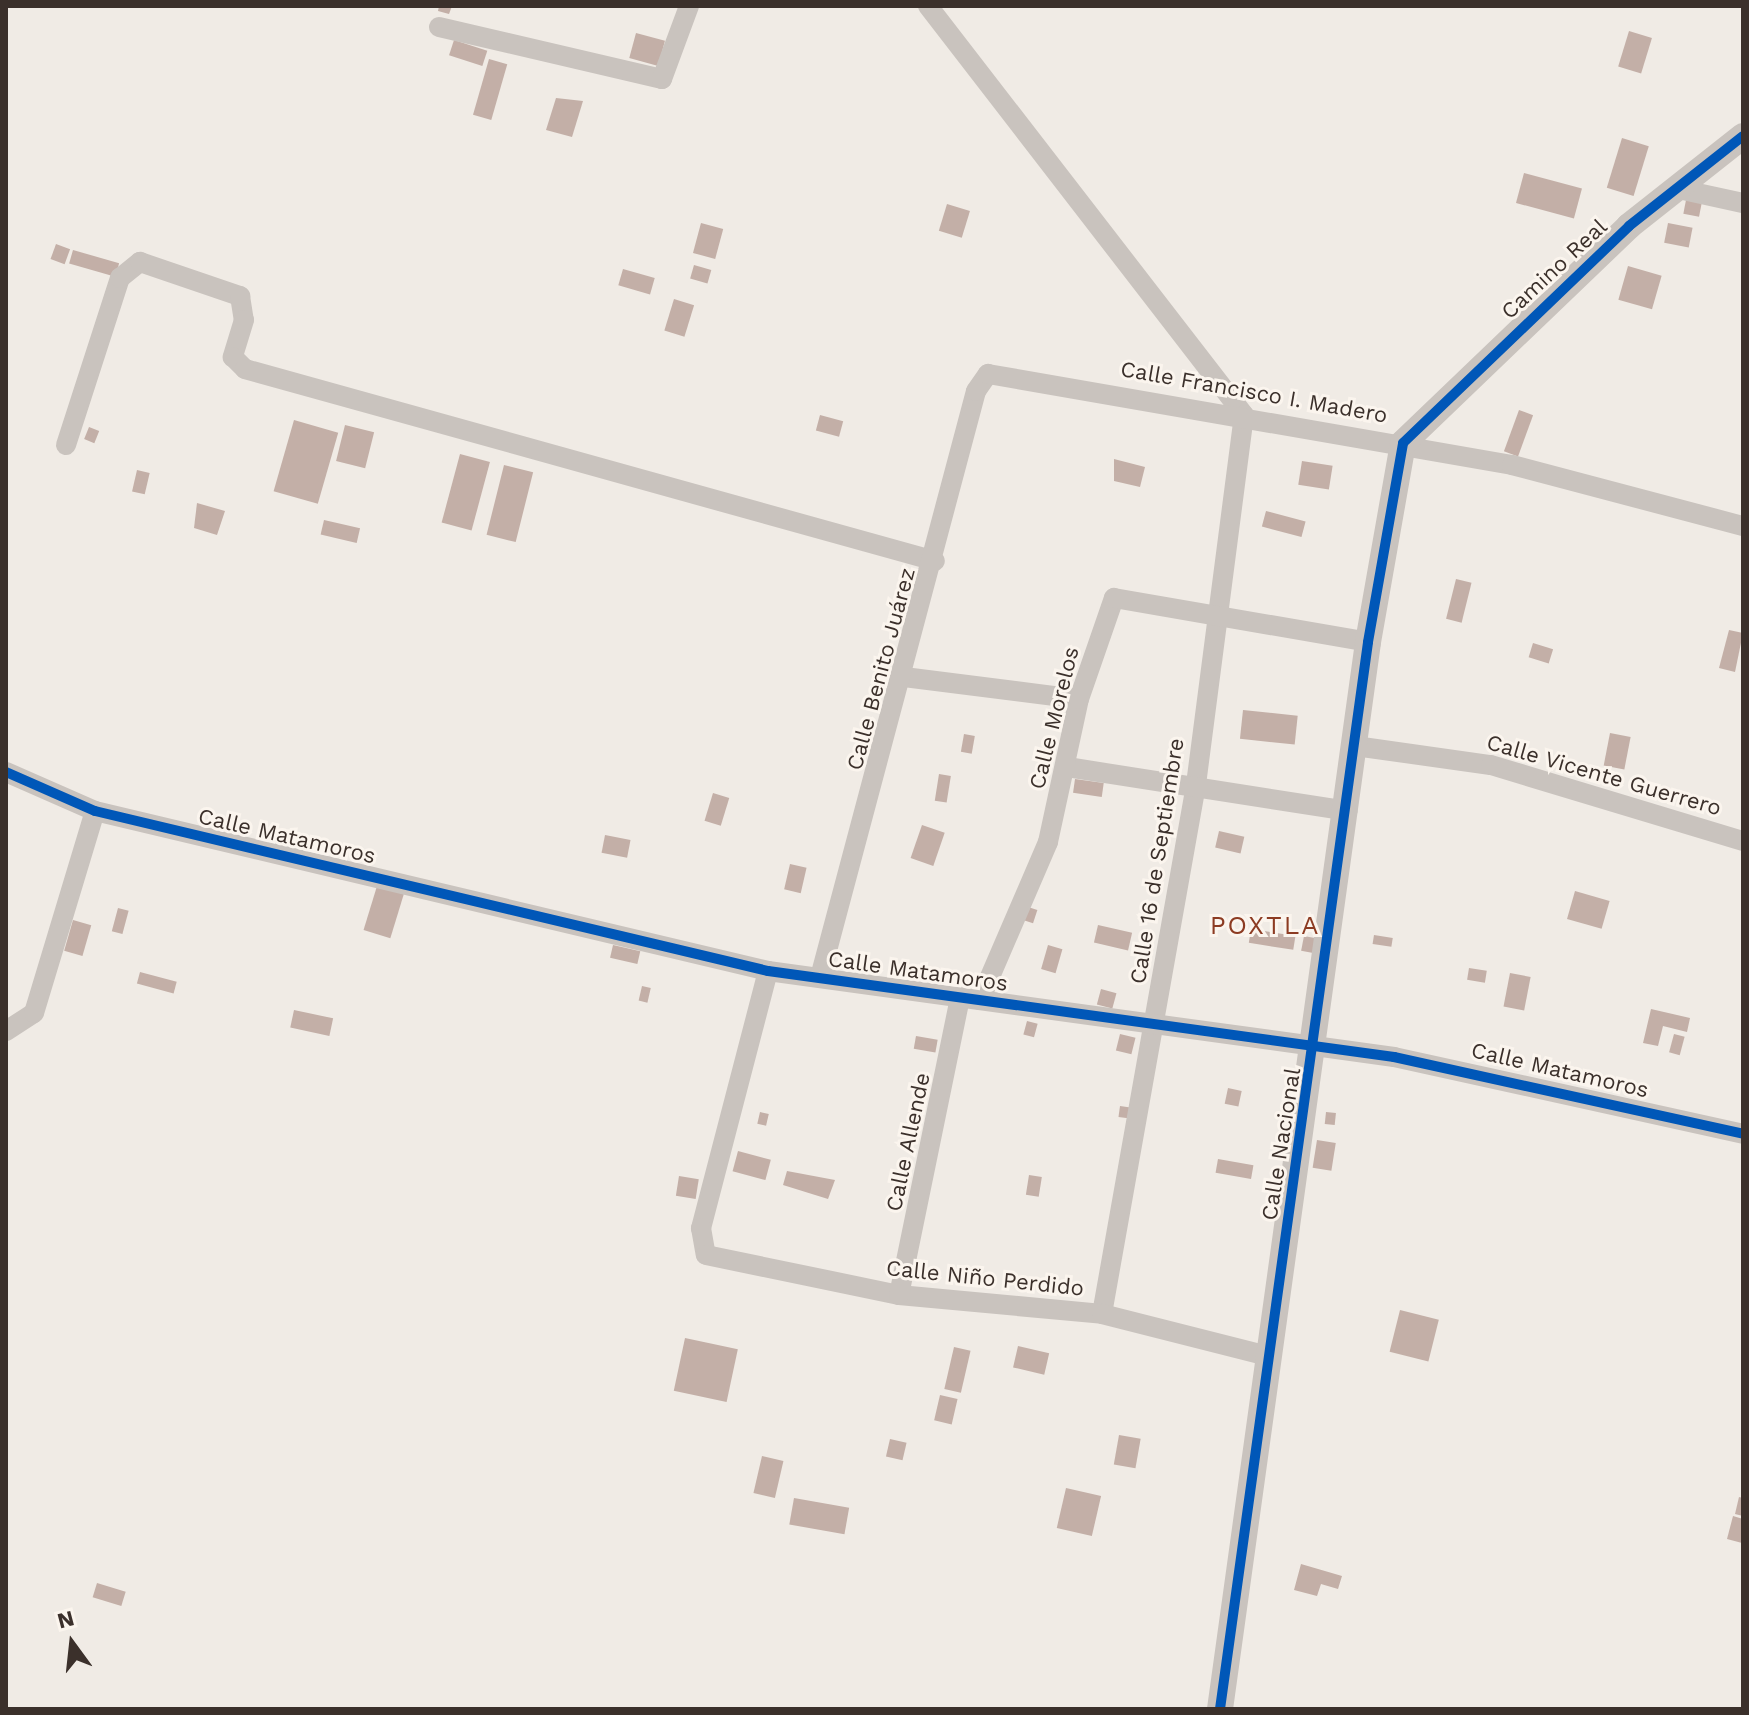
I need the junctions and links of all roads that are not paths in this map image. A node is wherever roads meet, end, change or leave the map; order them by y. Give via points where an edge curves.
1 (689, 6) edge
2 (928, 6) edge
3 (439, 27) dead end
4 (1743, 136) edge
5 (1674, 188) junction
6 (1743, 203) edge
7 (988, 374) joint
8 (1244, 415) junction
9 (1403, 443) junction
10 (66, 445) dead end
11 (1743, 526) edge
12 (935, 561) junction
13 (1215, 616) junction
14 (1368, 642) junction
15 (904, 677) junction
16 (1079, 699) junction
17 (1355, 746) junction
18 (1067, 767) junction
19 (6, 772) edge
20 (1196, 785) junction
21 (95, 811) junction
22 (1348, 811) junction
23 (1743, 841) edge
24 (768, 971) junction
25 (820, 977) junction
26 (970, 998) junction
27 (1154, 1027) junction
28 (6, 1031) edge
29 (1316, 1047) junction
30 (1743, 1134) edge
31 (899, 1295) junction
32 (1102, 1314) junction
33 (1268, 1356) junction
34 (1220, 1709) edge

1 - 3 street via 662,79
2 - 8 street
4 - 5 street, Camino Real
5 - 6 street
5 - 9 street, Camino Real
7 - 8 street, Calle Francisco I. Madero
7 - 12 street, Calle Benito Juárez via 976,391
8 - 9 street, Calle Francisco I. Madero
8 - 13 street, Calle 16 de Septiembre
9 - 11 street, Calle Francisco I. Madero
9 - 14 street, Calle Nacional
10 - 12 street via 120,278 140,262 240,296 244,320 233,357 245,369
12 - 15 street, Calle Benito Juárez
13 - 14 street, Calle Morelos
13 - 16 street, Calle Morelos via 1114,598
13 - 20 street, Calle 16 de Septiembre
14 - 17 street, Calle Nacional
15 - 16 street
15 - 25 street, Calle Benito Juárez
16 - 18 street, Calle Morelos
17 - 22 street, Calle Nacional
17 - 23 street, Calle Vicente Guerrero via 1491,765
18 - 20 street
18 - 26 street, Calle Morelos via 1048,842
19 - 21 street, Calle Matamoros
20 - 22 street
20 - 27 street, Calle 16 de Septiembre
21 - 24 street, Calle Matamoros
21 - 28 street via 34,1013
22 - 29 street, Calle Nacional
24 - 25 street, Calle Matamoros
24 - 31 street, Calle Niño Perdido via 701,1245 714,1260
25 - 26 street, Calle Matamoros
26 - 27 street, Calle Matamoros
26 - 31 street, Calle Allende
27 - 29 street, Calle Matamoros
27 - 32 street, Calle 16 de Septiembre
29 - 30 street, Calle Matamoros via 1479,1072
29 - 33 street, Calle Nacional
31 - 32 street, Calle Niño Perdido
32 - 33 street, Calle Niño Perdido
33 - 34 street, Calle Nacional

